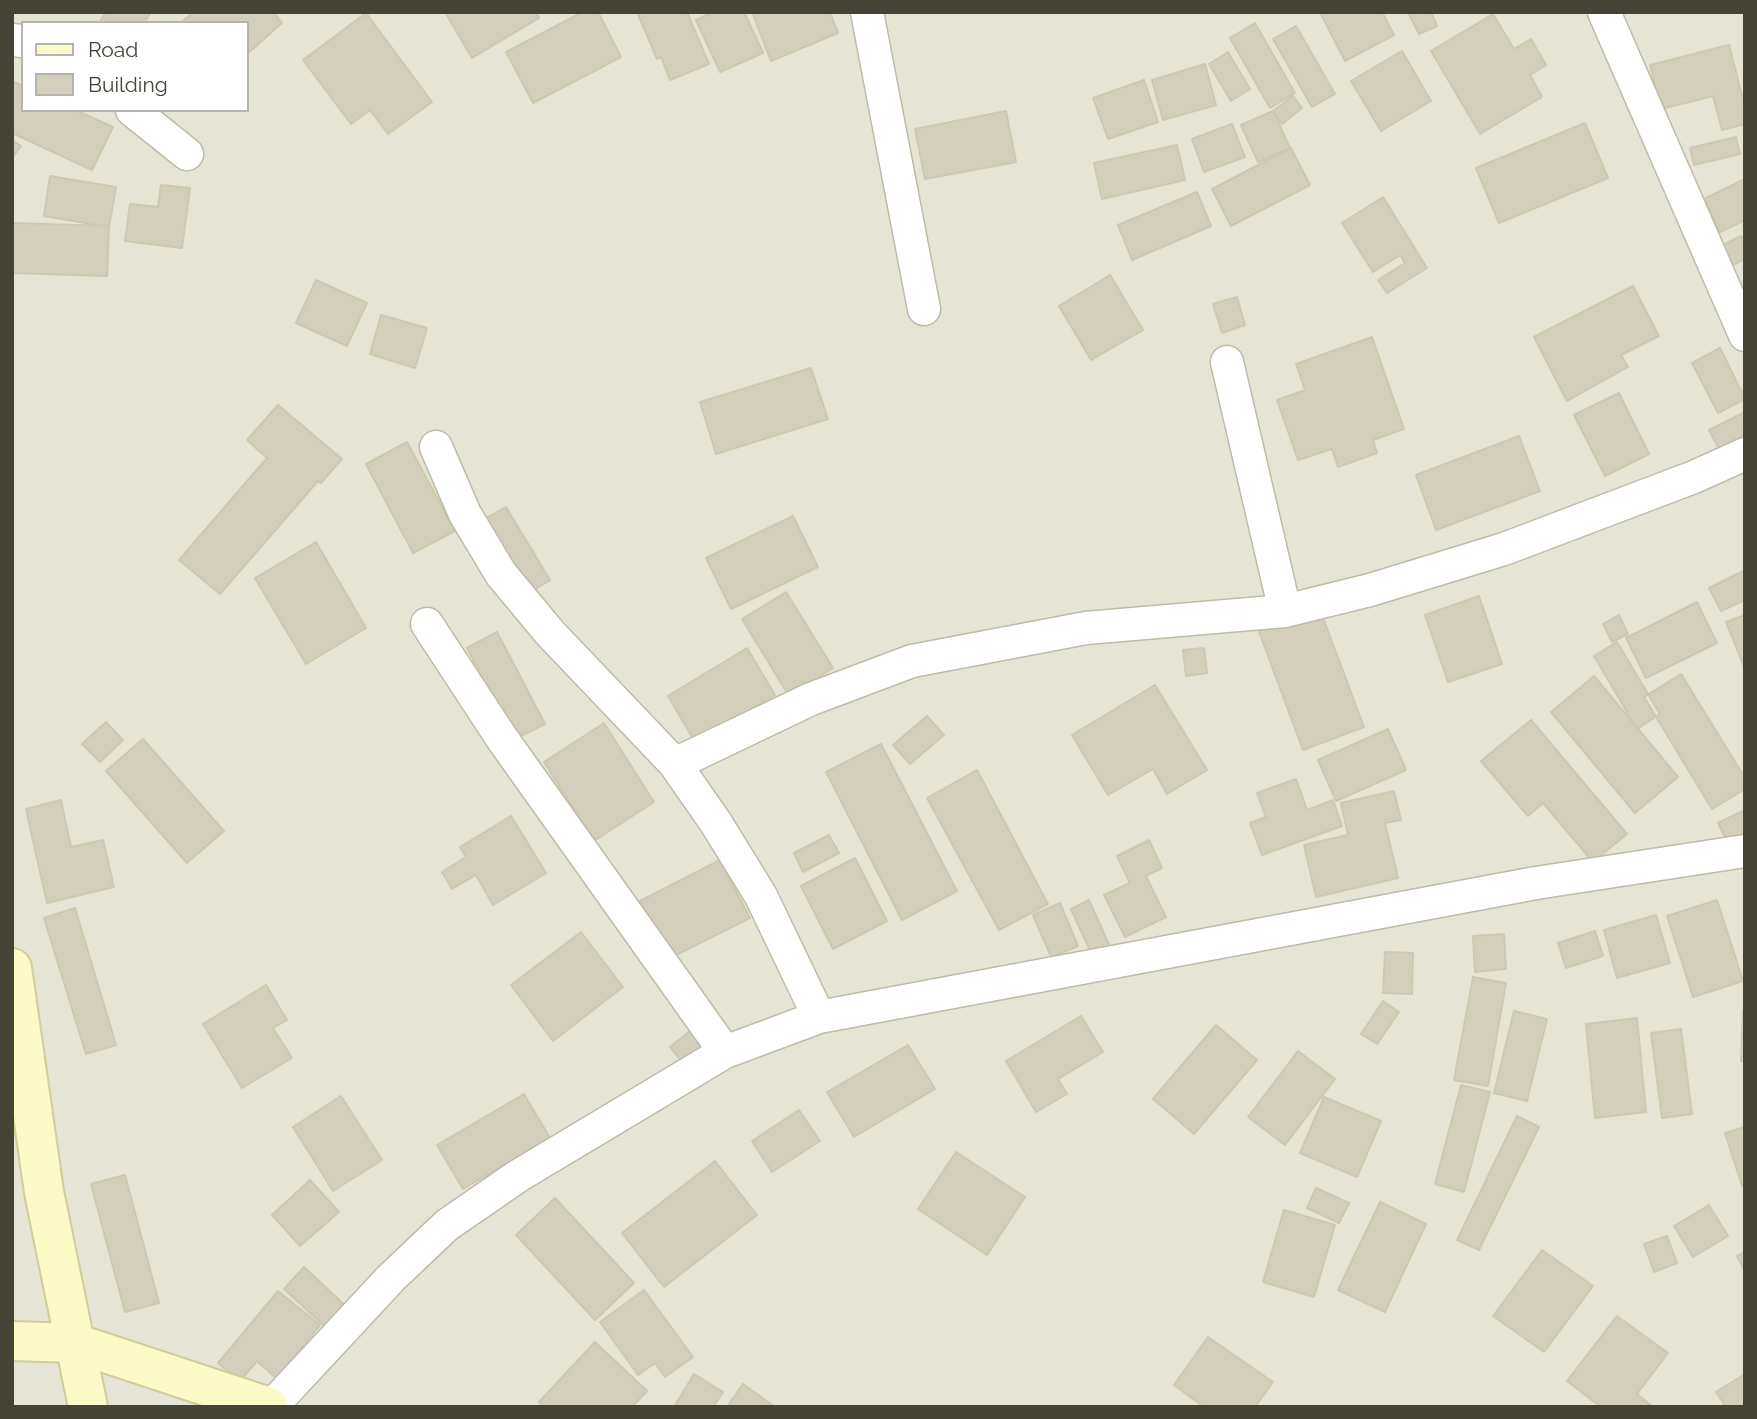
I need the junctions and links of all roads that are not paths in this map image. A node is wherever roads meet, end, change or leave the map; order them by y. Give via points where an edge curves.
1 (867, 12) edge
2 (1604, 12) edge
3 (134, 112) edge
4 (187, 154) dead end
5 (924, 309) dead end
6 (1745, 335) edge
7 (1227, 362) dead end
8 (436, 447) dead end
9 (1745, 454) edge
10 (1285, 611) junction
11 (427, 624) dead end
12 (675, 764) junction
13 (1745, 851) edge
14 (12, 968) edge
15 (819, 1017) junction
16 (725, 1052) junction
17 (12, 1341) edge
18 (75, 1343) junction
19 (88, 1407) edge
20 (270, 1407) edge

1 - 5 street
2 - 6 street
3 - 4 street
7 - 10 street
8 - 12 street via 465,514 501,574 550,633
9 - 10 street via 1504,549
10 - 12 street via 1086,628 912,661 811,699
11 - 16 street via 501,737
12 - 15 street via 761,896
13 - 15 street via 1536,883
14 - 18 main road via 44,1192
15 - 16 street
16 - 20 street via 518,1176 447,1225
17 - 18 main road
18 - 19 main road
18 - 20 main road

